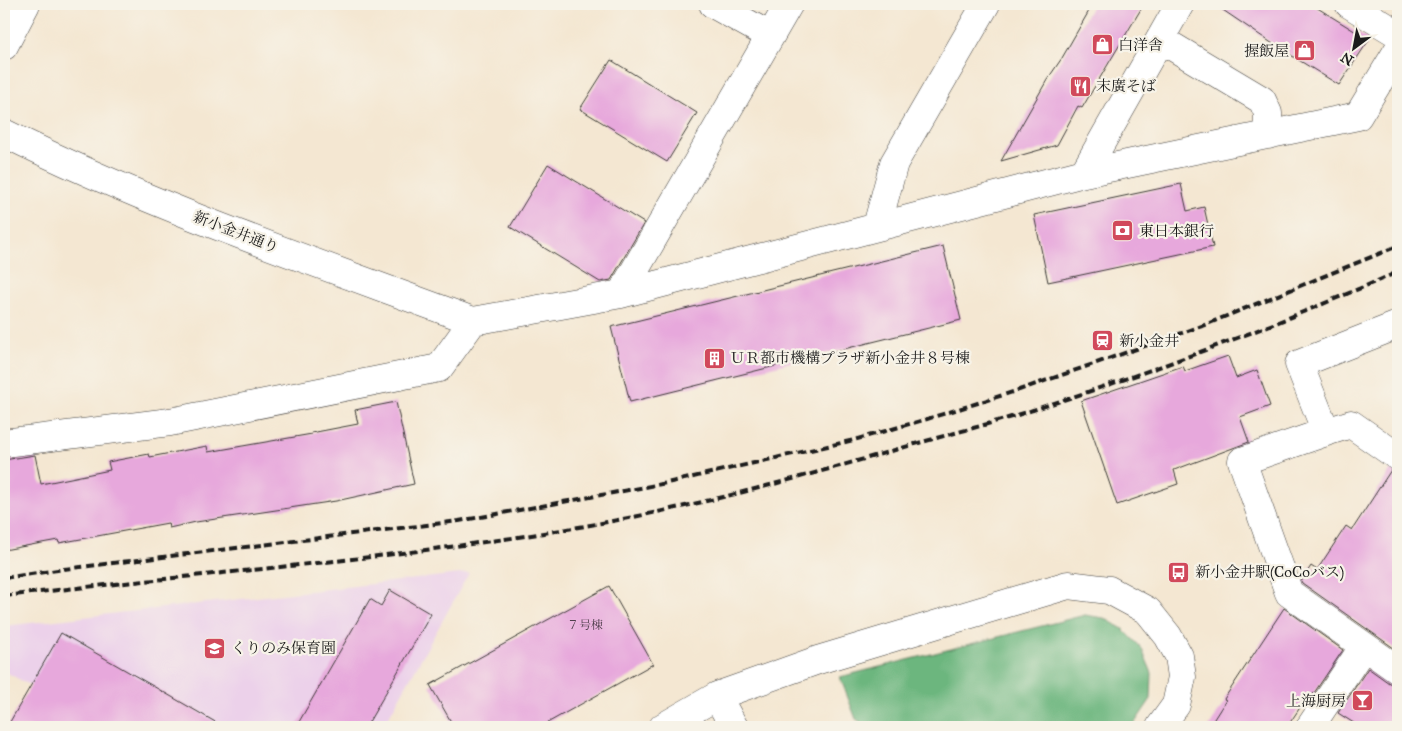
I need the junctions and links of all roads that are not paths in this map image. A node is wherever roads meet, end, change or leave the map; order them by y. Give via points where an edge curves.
1 (26, 4) edge
2 (714, 4) edge
3 (789, 4) edge
4 (986, 4) edge
5 (1180, 4) edge
6 (1349, 4) edge
7 (1398, 34) edge
8 (770, 36) junction
9 (1160, 39) junction
10 (4, 46) edge
11 (1398, 50) edge
12 (4, 133) edge
13 (1268, 135) junction
14 (1084, 173) junction
15 (876, 226) junction
16 (621, 294) junction
17 (472, 321) junction
18 (1398, 325) edge
19 (1326, 432) junction
20 (4, 443) edge
21 (1398, 457) edge
22 (1364, 646) junction
23 (1398, 670) edge
24 (717, 696) junction
25 (663, 727) edge
26 (734, 727) edge
27 (1160, 727) edge
28 (1310, 727) edge

1 - 10 street
2 - 8 street
3 - 8 street
4 - 15 street via 894,163
5 - 9 street
6 - 7 street
8 - 16 street
9 - 13 street via 1262,100 1268,113
9 - 14 street
11 - 13 street via 1358,116
12 - 17 street, 新小金井通り via 140,196
13 - 14 street
14 - 15 street
15 - 16 street
16 - 17 street
17 - 20 street via 439,368 170,422
18 - 19 street via 1299,364
19 - 21 street via 1351,424
19 - 22 street via 1242,461 1289,593
22 - 23 street
22 - 28 street
24 - 25 street
24 - 26 street
24 - 27 street via 827,657 1068,585 1110,590 1148,611 1168,636 1179,656 1182,677 1176,704

